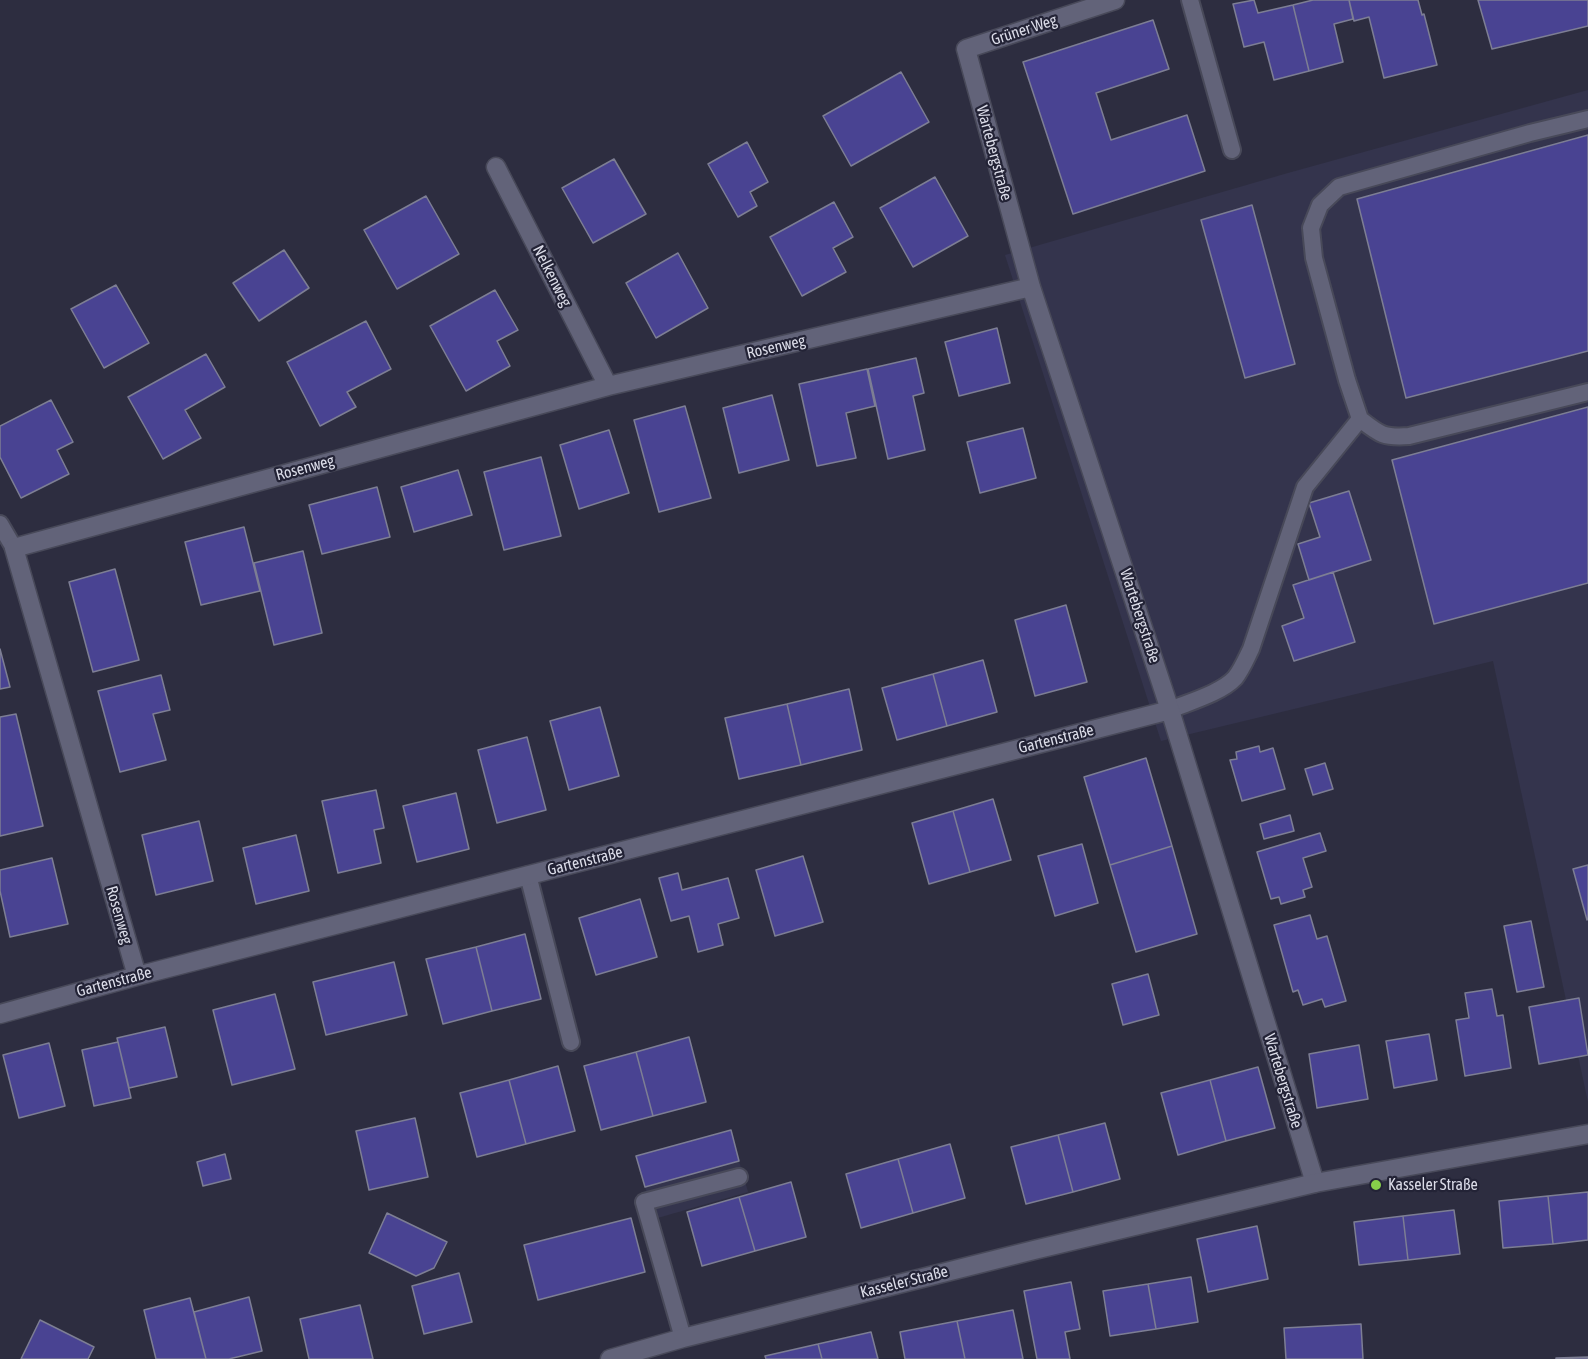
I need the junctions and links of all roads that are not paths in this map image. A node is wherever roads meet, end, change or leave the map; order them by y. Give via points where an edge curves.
1 (1115, 0) edge
2 (1190, 0) edge
3 (966, 49) joint
4 (1588, 119) edge
5 (1232, 150) dead end
6 (496, 167) dead end
7 (1031, 287) junction
8 (609, 386) junction
9 (1588, 392) edge
10 (1360, 419) junction
11 (0, 524) edge
12 (14, 548) junction
13 (1170, 710) junction
14 (528, 875) junction
15 (137, 976) junction
16 (0, 1014) edge
17 (571, 1042) dead end
18 (1588, 1134) edge
19 (739, 1177) dead end
20 (1315, 1183) junction
21 (683, 1338) junction
22 (610, 1359) edge

1 - 3 street, Grüner Weg
2 - 5 lane
3 - 7 street, Wartebergstraße
4 - 10 lane via 1339,188 1320,205 1311,228 1314,258
6 - 8 street, Nelkenweg
7 - 8 street, Rosenweg
7 - 13 street, Wartebergstraße
8 - 12 street, Rosenweg
9 - 10 lane via 1409,436 1378,434
10 - 13 lane via 1305,487 1243,667 1233,680
11 - 12 lane
12 - 15 street, Rosenweg
13 - 14 street, Gartenstraße
13 - 20 street, Wartebergstraße
14 - 15 street, Gartenstraße
14 - 17 lane
15 - 16 street, Gartenstraße
18 - 20 street, Kasseler Straße
19 - 21 lane via 644,1202
20 - 21 street, Kasseler Straße
21 - 22 street, Kasseler Straße

